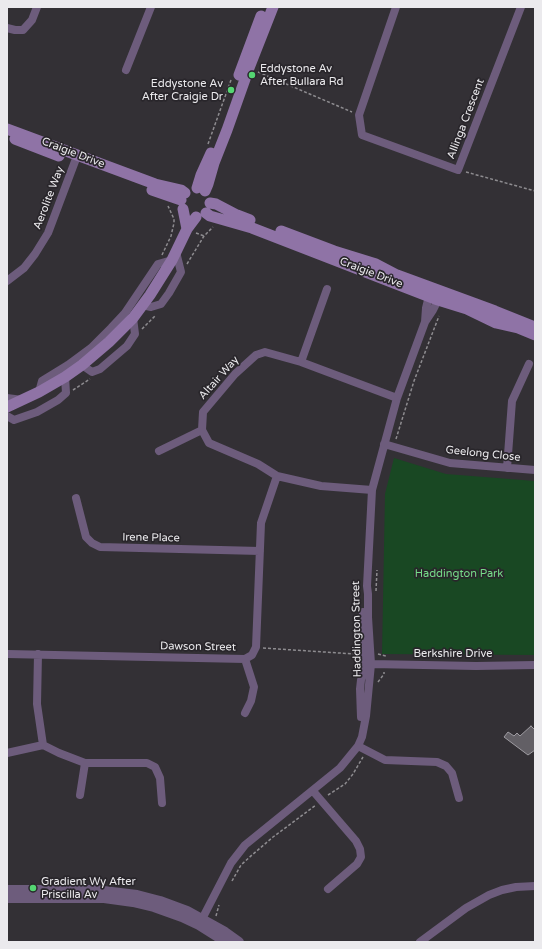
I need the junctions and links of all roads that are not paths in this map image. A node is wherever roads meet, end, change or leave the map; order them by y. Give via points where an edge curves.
1 (37, 7) edge
2 (151, 7) edge
3 (265, 7) edge
4 (273, 7) edge
5 (396, 7) edge
6 (521, 7) edge
7 (7, 28) edge
8 (126, 70) dead end
9 (7, 129) edge
10 (7, 136) edge
11 (76, 159) junction
12 (201, 189) junction
13 (178, 201) junction
14 (204, 211) junction
15 (187, 229) junction
16 (174, 256) junction
17 (7, 281) edge
18 (327, 289) dead end
19 (435, 294) junction
20 (142, 305) junction
21 (133, 318) junction
22 (535, 327) edge
23 (535, 335) edge
24 (301, 362) junction
25 (529, 364) dead end
26 (82, 365) junction
27 (65, 378) junction
28 (39, 392) junction
29 (7, 398) edge
30 (397, 398) junction
31 (22, 400) junction
32 (7, 407) edge
33 (7, 416) edge
34 (202, 430) junction
35 (384, 444) junction
36 (159, 451) dead end
37 (507, 468) junction
38 (535, 470) edge
39 (277, 476) junction
40 (372, 490) junction
41 (76, 498) dead end
42 (260, 552) junction
43 (367, 586) junction
44 (7, 654) edge
45 (38, 654) junction
46 (245, 659) junction
47 (371, 664) junction
48 (535, 665) edge
49 (245, 713) dead end
50 (43, 746) junction
51 (358, 746) junction
52 (7, 753) edge
53 (351, 755) junction
54 (85, 763) junction
55 (313, 791) junction
56 (80, 795) dead end
57 (459, 798) dead end
58 (162, 803) dead end
59 (535, 886) edge
60 (328, 889) dead end
61 (7, 890) edge
62 (7, 898) edge
63 (201, 922) junction
64 (226, 942) edge
65 (239, 942) edge
66 (420, 942) edge

1 - 7 street via 32,20 23,30
2 - 8 street
3 - 12 main road via 201,175
4 - 12 main road via 208,184
5 - 6 street, Allinga Crescent via 359,115 362,135 458,170
9 - 11 main road, Craigie Drive via 43,142
10 - 11 main road, Craigie Drive
11 - 13 main road, Craigie Drive
11 - 17 street, Aerolite Way via 48,233 36,254 24,268
12 - 13 main road via 189,189
12 - 14 main road via 208,195
13 - 14 main road via 188,215
13 - 15 main road
14 - 15 main road
14 - 19 main road, Craigie Drive via 216,204 237,216 364,260
15 - 16 main road
16 - 20 main road
16 - 20 street via 181,272 161,304 151,307
16 - 28 street via 158,264 120,318 91,348 42,381
18 - 24 street
19 - 22 main road, Craigie Drive
19 - 23 main road, Craigie Drive via 496,323
19 - 30 street, Haddington Street
20 - 21 main road
21 - 26 main road
21 - 26 street via 135,334 127,346 100,370 92,372
24 - 30 street, Altair Way
24 - 34 street, Altair Way via 265,352 256,355 234,374 203,412
25 - 37 street via 512,401
26 - 27 main road
27 - 28 main road
27 - 33 street via 66,393 58,400 14,420
28 - 31 main road
29 - 31 street
30 - 35 street, Haddington Street
31 - 32 main road
34 - 36 street
34 - 39 street via 209,443 258,464
35 - 37 street, Geelong Close via 450,463
35 - 40 street, Haddington Street
37 - 38 street, Geelong Close
39 - 40 street via 321,486
39 - 42 street via 261,523
40 - 43 street, Haddington Street
41 - 42 street, Irene Place via 86,537 100,548
42 - 46 street, Dawson Street via 256,647 252,655
43 - 47 street, Haddington Street
43 - 53 street via 364,590 362,629 362,712
44 - 45 street, Dawson Street
45 - 46 street, Dawson Street
45 - 50 street via 37,704
46 - 49 street via 254,687
47 - 48 street, Berkshire Drive
47 - 51 street, Haddington Street via 366,716
50 - 52 street
50 - 54 street
51 - 53 street, Haddington Street
51 - 57 street via 385,760 437,762 446,766 452,773
53 - 55 street, Haddington Street
54 - 56 street
54 - 58 street via 147,763 155,767 160,778
55 - 60 street via 356,842 362,857
55 - 63 street, Haddington Street via 245,845 231,863
59 - 66 street via 502,890 489,895 466,908
61 - 63 street via 79,890 137,895 187,911
62 - 63 street via 117,899 154,907
63 - 64 street
63 - 65 street via 225,932

